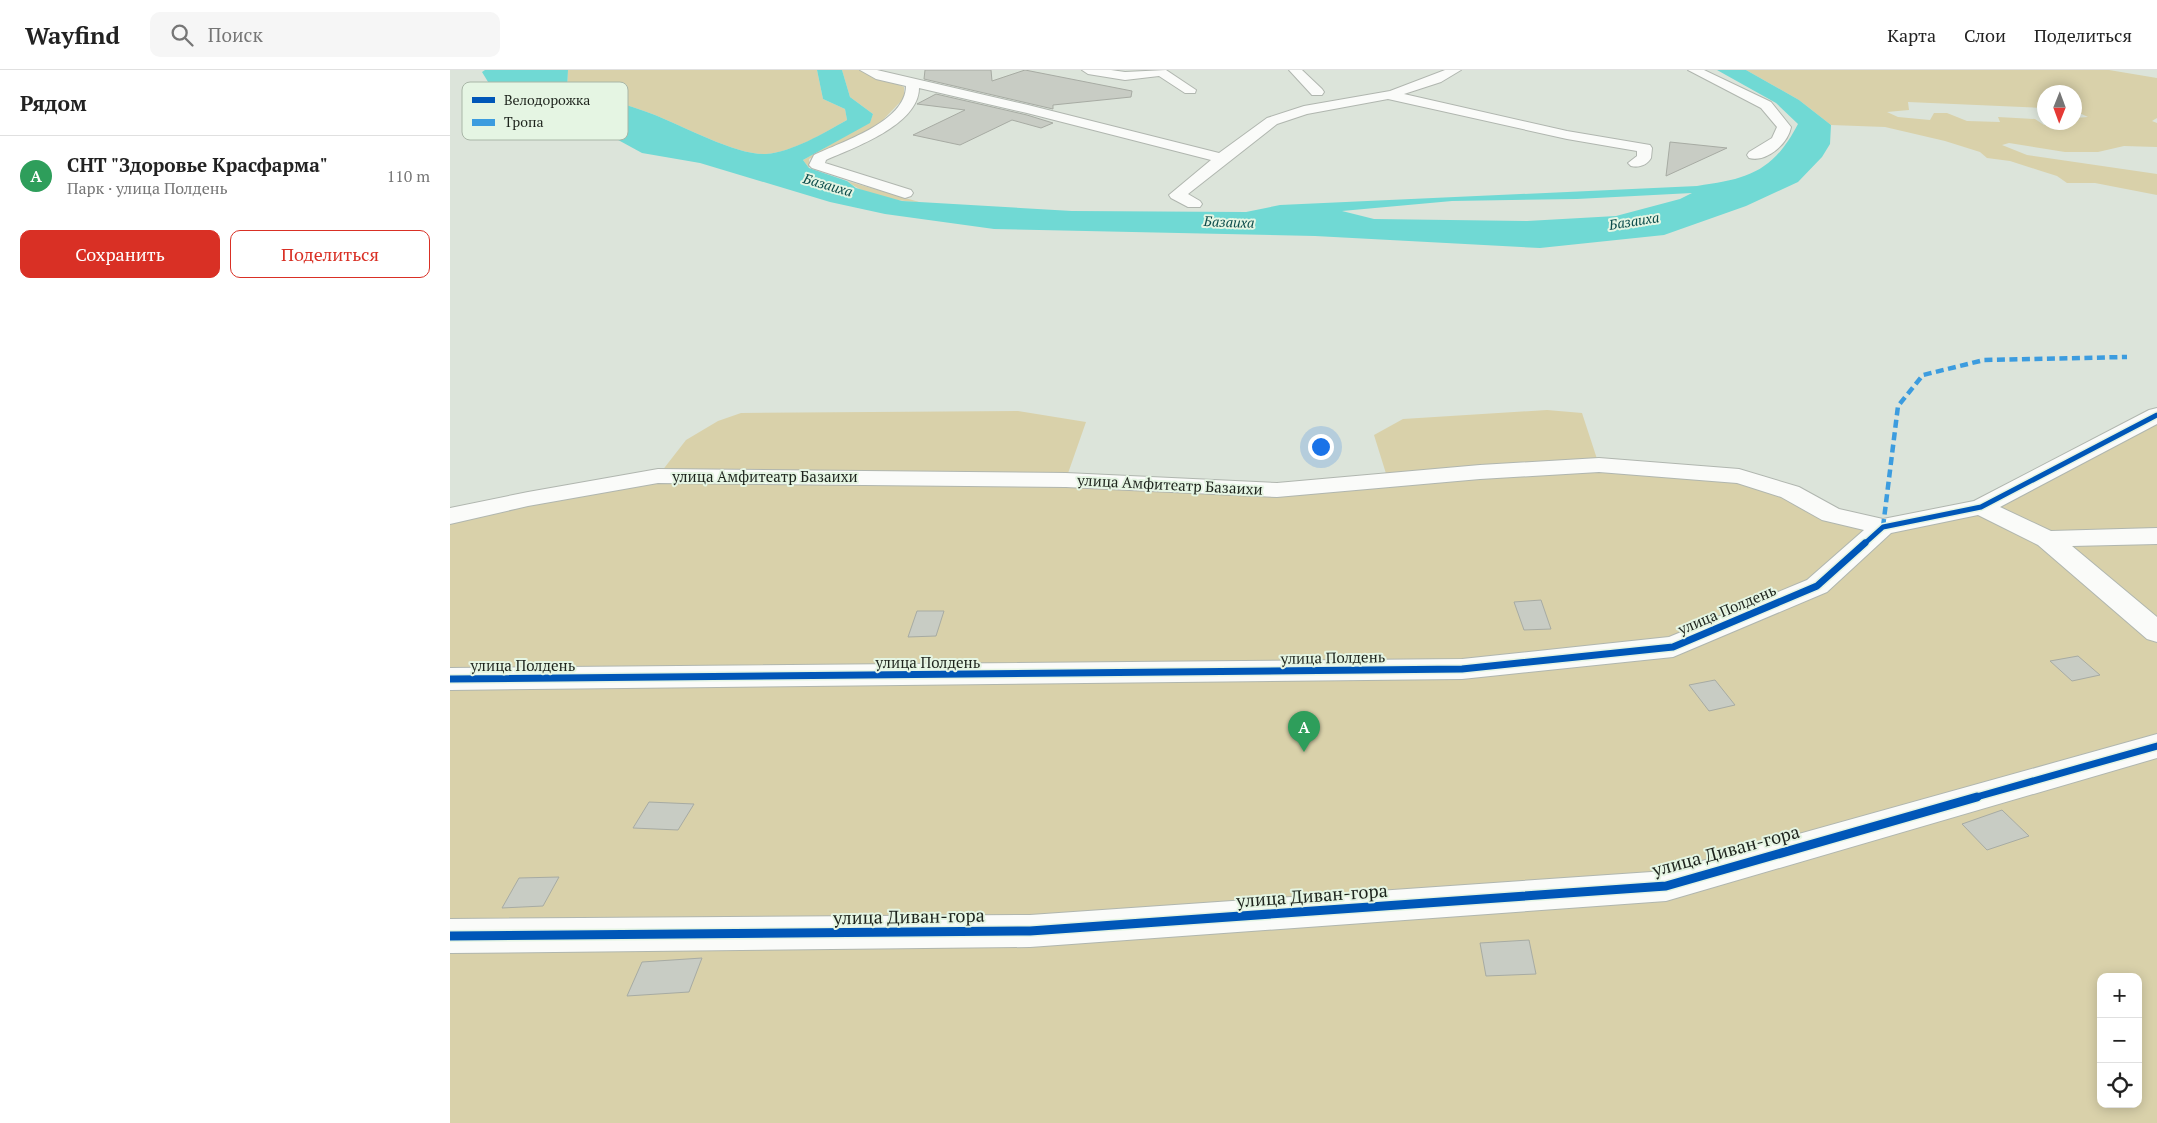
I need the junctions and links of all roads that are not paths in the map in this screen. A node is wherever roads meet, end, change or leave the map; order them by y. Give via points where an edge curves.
1 (866, 70) edge
2 (1088, 70) edge
3 (1295, 70) edge
4 (1454, 70) edge
5 (1694, 70) edge
6 (1161, 71) edge
7 (912, 82) junction
8 (1190, 90) dead end
9 (1317, 92) dead end
10 (1387, 95) junction
11 (1754, 155) dead end
12 (1222, 158) junction
13 (1636, 162) dead end
14 (905, 193) dead end
15 (1194, 204) dead end
16 (2154, 418) edge
17 (1981, 507) junction
18 (450, 516) edge
19 (1883, 527) junction
20 (2157, 536) edge
21 (2047, 539) junction
22 (2157, 632) edge
23 (450, 679) edge
24 (2157, 746) edge
25 (450, 936) edge

1 - 7 street
2 - 6 street via 1125,76
3 - 9 street
4 - 10 street
5 - 11 street via 1766,105 1784,127 1784,133 1775,146
6 - 8 street
7 - 12 street
7 - 14 street via 912,97 898,117 877,131 818,158 817,165
10 - 12 street via 1304,110 1272,121
10 - 13 street via 1567,135 1645,148 1644,158
12 - 15 street via 1177,195
16 - 17 street
17 - 19 street
17 - 21 street
18 - 19 street, улица Амфитеатр Базаихи via 658,476 1066,480 1276,490 1599,465 1740,476 1790,492 1831,516
19 - 23 street, улица Полдень via 1817,586 1673,647 1462,669
20 - 21 street
21 - 22 street
24 - 25 street, улица Диван-гора via 1666,886 1030,931

